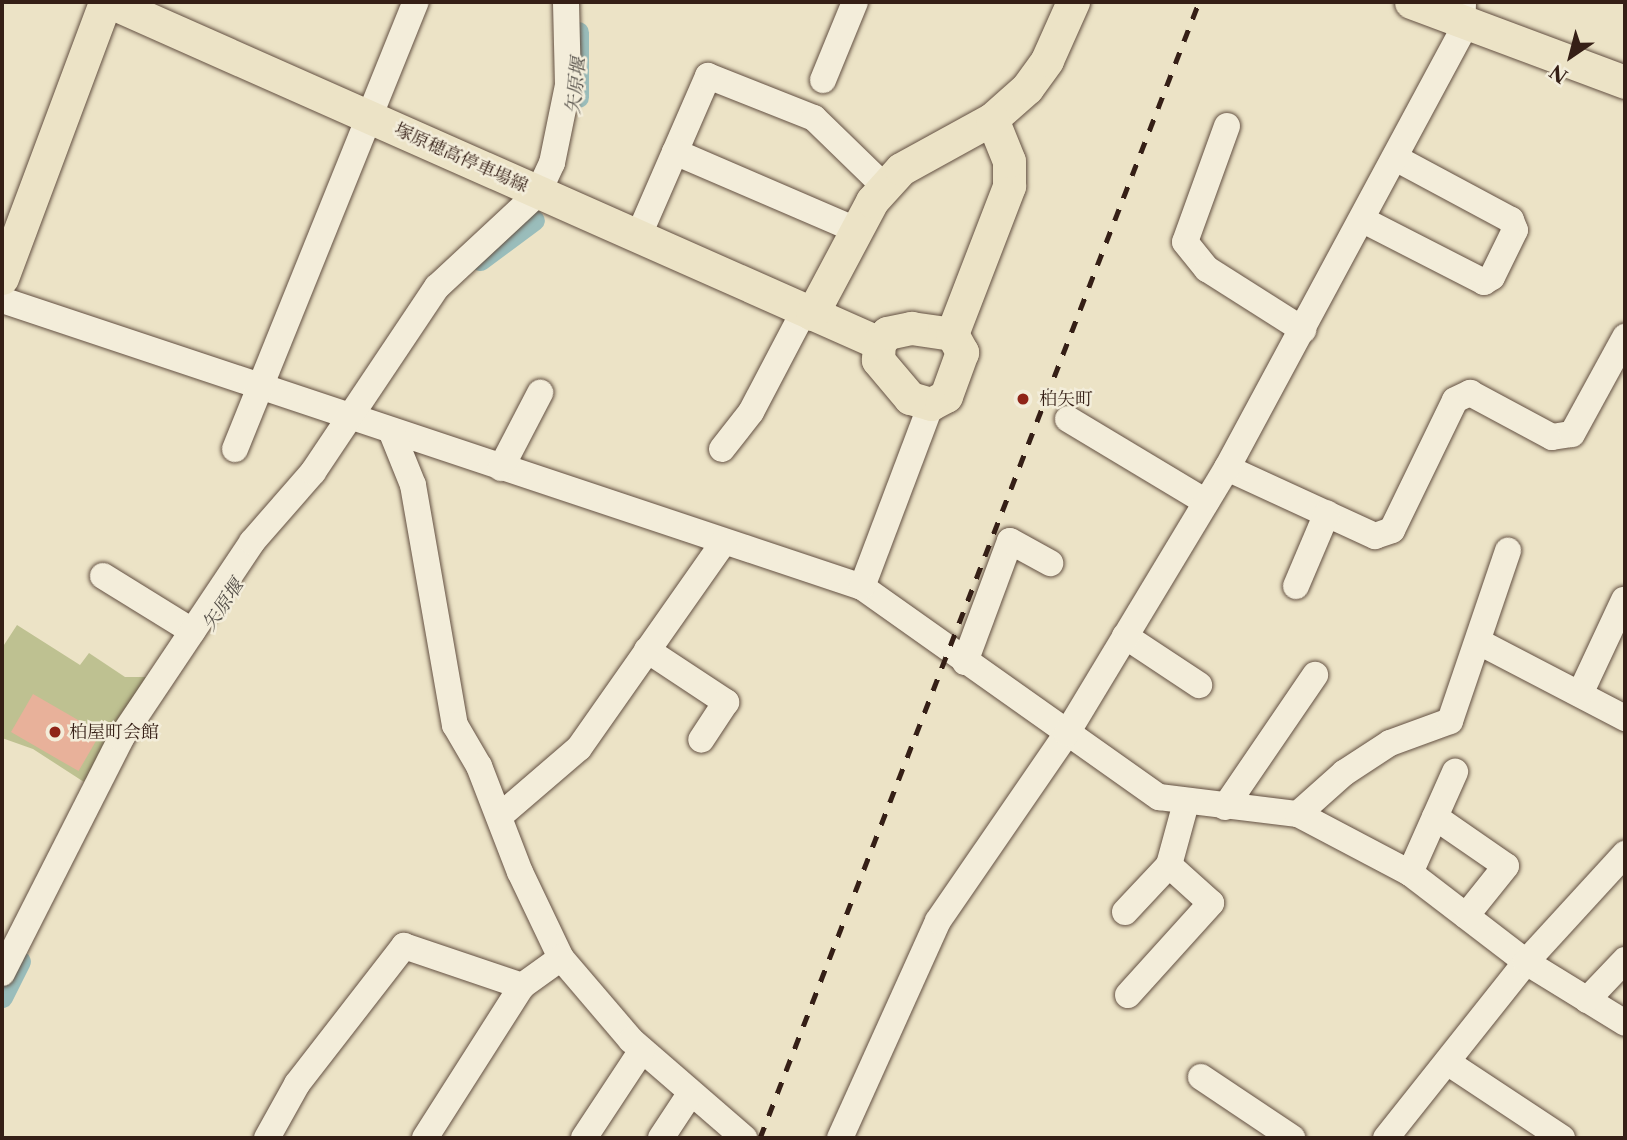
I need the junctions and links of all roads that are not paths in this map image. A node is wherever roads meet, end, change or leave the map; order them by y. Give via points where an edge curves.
1 (104, 2) edge
2 (110, 2) edge
3 (416, 2) edge
4 (566, 2) edge
5 (855, 2) edge
6 (1073, 2) edge
7 (1411, 2) edge
8 (1462, 11) edge
9 (823, 80) dead end
10 (1625, 82) edge
11 (370, 117) junction
12 (992, 119) junction
13 (1227, 126) dead end
14 (675, 152) junction
15 (1397, 159) junction
16 (885, 187) junction
17 (538, 192) junction
18 (1363, 220) junction
19 (854, 229) junction
20 (638, 237) junction
21 (2, 278) edge
22 (2, 300) edge
23 (808, 312) junction
24 (1303, 330) junction
25 (952, 334) junction
26 (1625, 337) edge
27 (878, 342) junction
28 (257, 386) junction
29 (540, 393) dead end
30 (931, 404) junction
31 (350, 417) junction
32 (1068, 419) dead end
33 (392, 433) junction
34 (234, 449) dead end
35 (722, 449) dead end
36 (501, 468) junction
37 (1227, 468) junction
38 (1206, 502) junction
39 (1327, 513) junction
40 (724, 542) junction
41 (1508, 551) dead end
42 (1050, 563) dead end
43 (103, 576) dead end
44 (1296, 586) dead end
45 (862, 587) junction
46 (1624, 600) edge
47 (192, 631) junction
48 (1125, 636) junction
49 (1479, 642) junction
50 (647, 650) junction
51 (965, 663) junction
52 (1315, 675) dead end
53 (1199, 685) dead end
54 (1580, 694) junction
55 (1625, 718) edge
56 (1067, 733) junction
57 (701, 740) dead end
58 (1455, 772) dead end
59 (1186, 803) junction
60 (1226, 807) junction
61 (1298, 814) junction
62 (501, 816) junction
63 (1435, 817) junction
64 (1625, 854) edge
65 (1169, 865) junction
66 (1410, 873) junction
67 (1125, 912) dead end
68 (1466, 916) junction
69 (561, 958) junction
70 (1625, 960) edge
71 (1526, 962) junction
72 (2, 973) edge
73 (522, 986) junction
74 (1128, 995) dead end
75 (1587, 1000) junction
76 (1625, 1023) edge
77 (642, 1050) junction
78 (1447, 1062) junction
79 (1201, 1077) dead end
80 (690, 1094) junction
81 (267, 1138) edge
82 (425, 1138) edge
83 (584, 1138) edge
84 (661, 1138) edge
85 (744, 1138) edge
86 (840, 1138) edge
87 (1292, 1138) edge
88 (1386, 1138) edge
89 (1562, 1138) edge

1 - 21 main road
2 - 11 main road, 塚原穂高停車場線
3 - 11 street
4 - 17 street via 568,85 552,163
5 - 9 street
6 - 12 main road via 1047,60 1027,88
7 - 8 main road
8 - 10 main road
8 - 15 street via 1462,32
11 - 17 main road, 塚原穂高停車場線
11 - 28 street
12 - 16 main road via 929,150
12 - 25 main road via 1009,161 1009,186
13 - 24 street via 1185,242 1207,269
14 - 16 street via 708,76 814,118
14 - 19 street
14 - 20 street
15 - 18 street
15 - 18 street via 1511,220 1515,230 1492,277 1484,282
16 - 19 main road
17 - 20 main road, 塚原穂高停車場線
17 - 31 street via 444,278
18 - 24 street
19 - 23 main road
20 - 23 main road, 塚原穂高停車場線
22 - 28 street
23 - 27 main road, 塚原穂高停車場線
23 - 35 street via 751,412
24 - 37 street
25 - 27 main road via 911,328 887,333
25 - 30 main road via 962,352 946,396
26 - 39 street via 1572,434 1552,437 1470,393 1455,400 1392,530 1375,536
27 - 30 main road via 878,360 891,380 910,398
28 - 31 street
28 - 34 street
29 - 36 street
30 - 45 street
31 - 33 street
31 - 47 street via 313,472 252,542
32 - 38 street
33 - 36 street
33 - 62 street via 413,485 455,725
36 - 40 street
37 - 38 street
37 - 39 street
38 - 48 street
39 - 44 street
40 - 45 street
40 - 50 street
41 - 49 street
42 - 51 street via 1010,541
43 - 47 street
45 - 51 street
46 - 54 street
47 - 72 street via 121,738
48 - 53 street
48 - 56 street
49 - 54 street
49 - 61 street via 1450,721 1434,731 1390,743 1344,774
50 - 57 street via 726,702
50 - 62 street via 579,748
51 - 56 street
52 - 60 street
54 - 55 street
56 - 59 street via 1159,797
56 - 86 street via 938,921
58 - 63 street
59 - 60 street
59 - 65 street
60 - 61 street
61 - 66 street
62 - 69 street via 520,872
63 - 66 street
63 - 68 street via 1506,866
64 - 71 street
65 - 67 street
65 - 74 street via 1211,903
66 - 68 street
68 - 71 street
69 - 73 street
69 - 77 street
70 - 75 street
71 - 75 street
71 - 78 street
73 - 81 street via 404,946 298,1084
73 - 82 street
75 - 76 street
77 - 80 street
77 - 83 street
78 - 88 street
78 - 89 street
79 - 87 street
80 - 84 street
80 - 85 street

